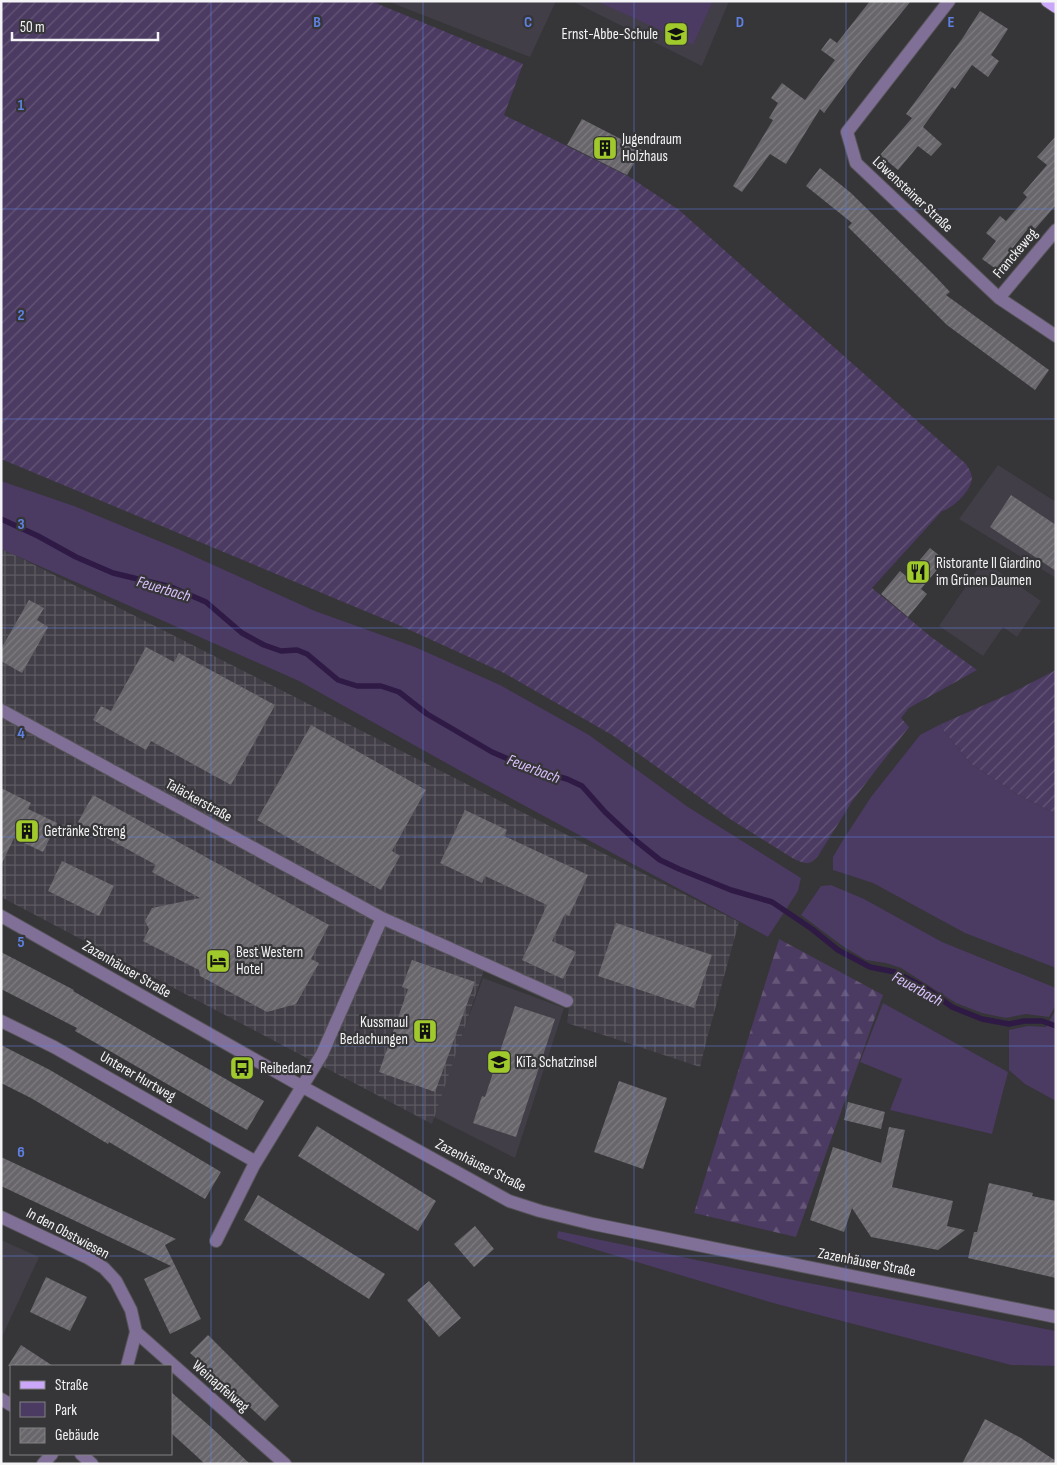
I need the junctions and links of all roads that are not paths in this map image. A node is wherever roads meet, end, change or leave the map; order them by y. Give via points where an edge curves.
1 (949, 1) edge
2 (1047, 1) edge
3 (1056, 7) edge
4 (1056, 230) edge
5 (999, 298) junction
6 (1056, 336) edge
7 (1, 710) edge
8 (1, 916) edge
9 (382, 918) junction
10 (567, 1001) dead end
11 (1, 1021) edge
12 (303, 1087) junction
13 (256, 1162) junction
14 (1, 1217) edge
15 (216, 1241) dead end
16 (1056, 1317) edge
17 (136, 1332) junction
18 (127, 1365) edge
19 (82, 1455) edge
20 (92, 1464) edge
21 (285, 1464) edge

1 - 5 street, Löwensteiner Straße via 847,132 856,163
2 - 3 main road
4 - 5 street, Franckeweg
5 - 6 street, Löwensteiner Straße
7 - 9 street, Taläckerstraße
8 - 12 street, Zazenhäuser Straße
9 - 10 street, Taläckerstraße
9 - 12 street via 322,1054
11 - 13 street, Unterer Hurtweg via 54,1047
12 - 13 street
12 - 16 street, Zazenhäuser Straße via 491,1192 540,1211
13 - 15 street
14 - 17 street, In den Obstwiesen via 104,1268 116,1281 131,1310
17 - 18 street, In den Obstwiesen
17 - 21 street, Weinapfelweg
19 - 20 street

